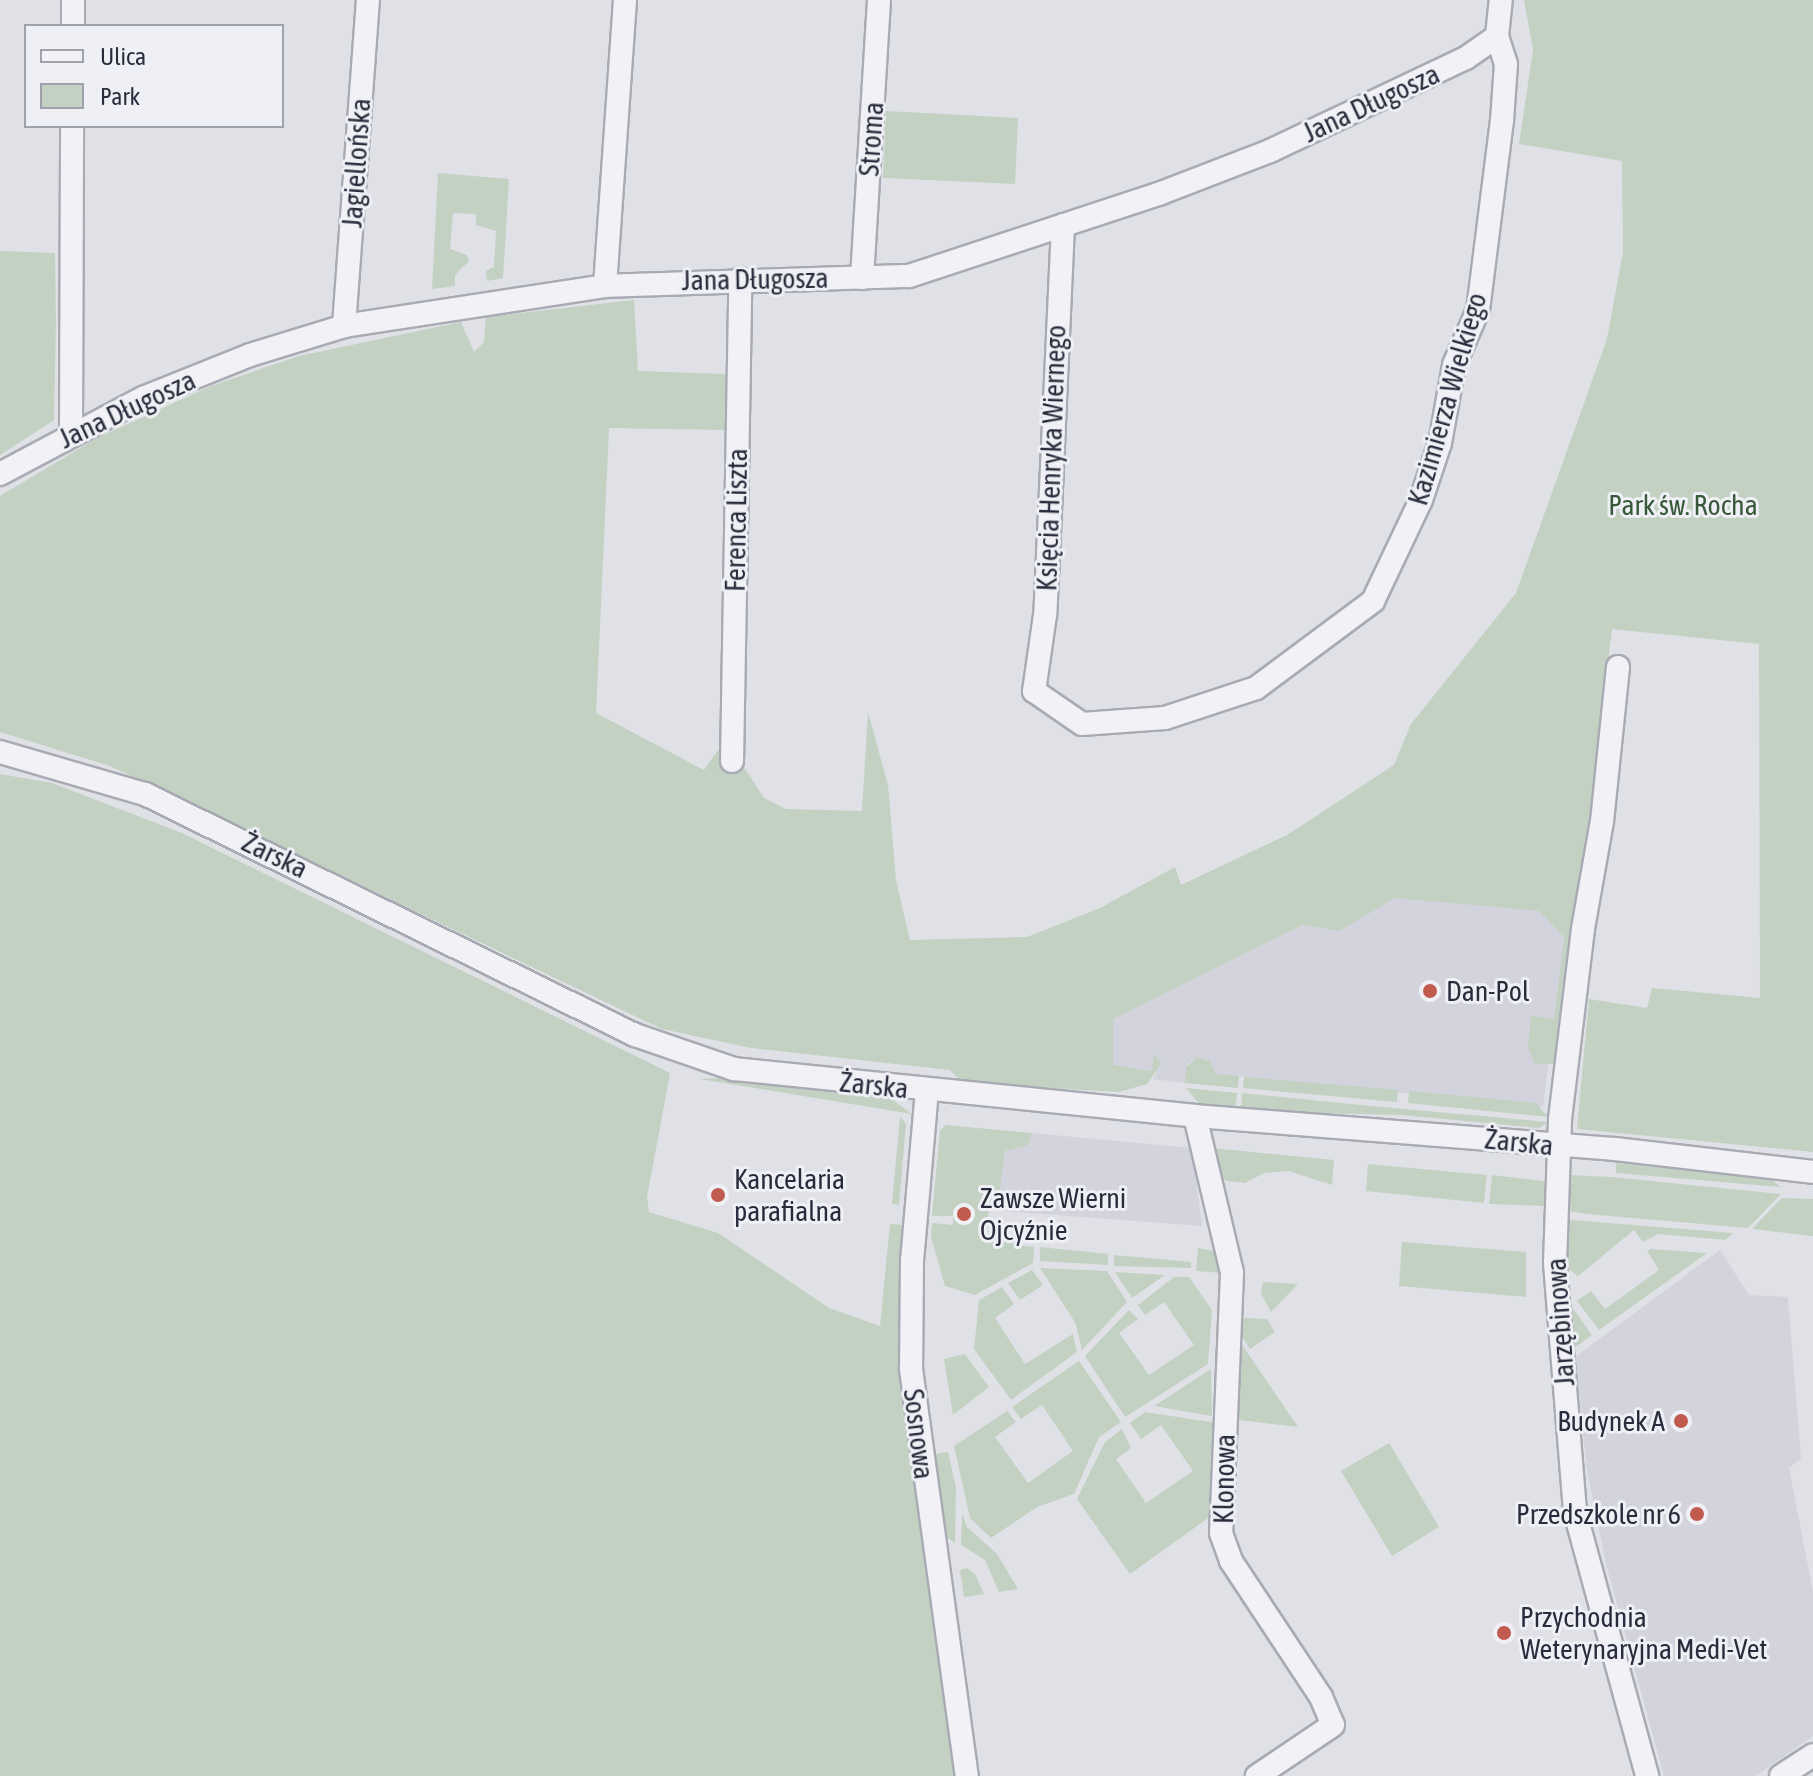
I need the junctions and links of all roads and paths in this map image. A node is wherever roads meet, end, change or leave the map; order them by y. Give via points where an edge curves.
1 (73, 0) edge
2 (368, 0) edge
3 (625, 0) edge
4 (879, 0) edge
5 (1501, 0) edge
6 (73, 24) edge
7 (1497, 36) junction
8 (72, 128) edge
9 (1063, 225) junction
10 (862, 278) junction
11 (740, 279) junction
12 (605, 286) junction
13 (344, 326) junction
14 (71, 433) junction
15 (0, 474) edge
16 (1618, 667) dead end
17 (1034, 691) joint
18 (0, 752) edge
19 (732, 761) dead end
20 (927, 1090) junction
21 (1195, 1116) junction
22 (1558, 1146) junction
23 (1813, 1172) edge
24 (1813, 1755) edge
25 (967, 1776) edge
26 (1257, 1776) edge
27 (1647, 1776) edge
28 (1781, 1776) edge

1 - 6 street
2 - 13 street, Jagiellońska
3 - 12 street
4 - 10 street, Stroma
5 - 7 street, Kazimierza Wielkiego
7 - 9 street, Jana Długosza via 1466,58 1270,151
7 - 17 street, Kazimierza Wielkiego via 1506,64 1478,310 1454,365 1440,443 1421,500 1373,601 1256,688 1165,718 1082,724
8 - 14 street
9 - 10 street, Jana Długosza via 909,276
9 - 17 street, Księcia Henryka Wiernego via 1045,615
10 - 11 street, Jana Długosza
11 - 12 street, Jana Długosza
11 - 19 street, Ferenca Liszta
12 - 13 street, Jana Długosza
13 - 14 street, Jana Długosza via 208,371
14 - 15 street, Jana Długosza
16 - 22 street, Jarzębinowa
18 - 20 street, Żarska via 145,794 671,1050 756,1073
20 - 21 street, Żarska
20 - 25 street, Sosnowa via 910,1299 911,1369
21 - 22 street, Żarska
21 - 26 street, Klonowa via 1232,1273 1221,1533 1238,1573 1321,1697 1333,1725
22 - 23 street, Żarska
22 - 27 street, Jarzębinowa via 1556,1282 1579,1535
24 - 28 street

